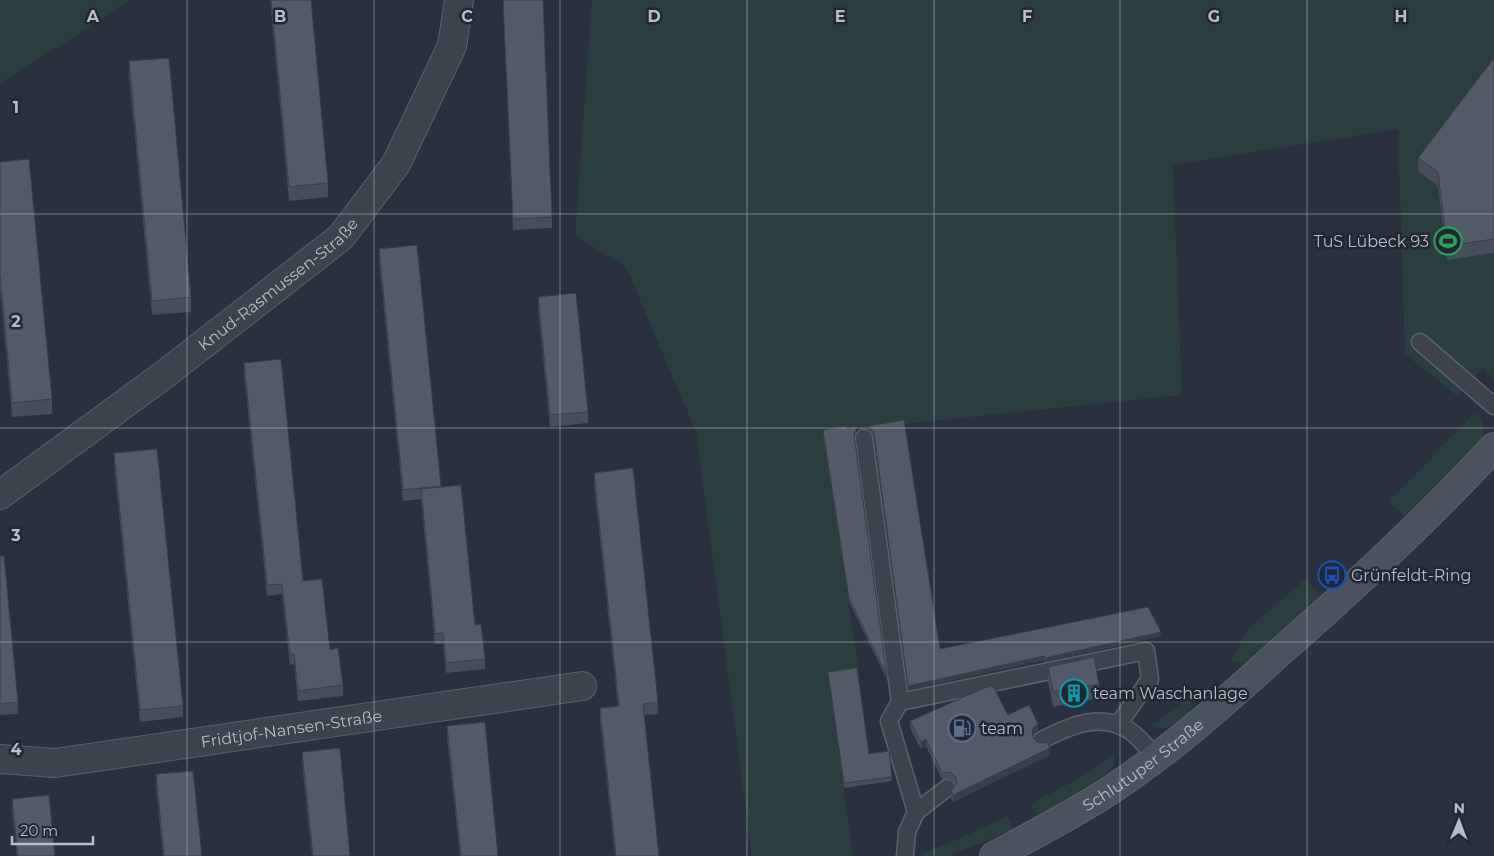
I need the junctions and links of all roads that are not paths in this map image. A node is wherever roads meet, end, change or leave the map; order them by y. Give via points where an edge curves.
1 (460, 0) edge
2 (1420, 342) dead end
3 (1494, 406) edge
4 (864, 438) dead end
5 (1494, 447) edge
6 (0, 495) edge
7 (582, 686) dead end
8 (900, 702) junction
9 (1118, 725) junction
10 (1042, 740) dead end
11 (1156, 757) junction
12 (0, 759) edge
13 (946, 788) dead end
14 (916, 812) junction
15 (904, 856) edge
16 (994, 856) edge

1 - 6 street, Knud-Rasmussen-Straße via 452,46 396,164 341,237 165,374
2 - 3 lane
4 - 8 lane
5 - 11 main road, Schlutuper Straße via 1406,537 1318,619 1228,699
7 - 12 street, Fridtjof-Nansen-Straße via 56,763
8 - 9 lane via 1146,651 1150,679
8 - 14 lane via 889,720
9 - 10 lane via 1096,720 1068,727
9 - 11 lane via 1133,733
11 - 16 main road, Schlutuper Straße via 1106,792
13 - 14 lane
14 - 15 lane via 906,832

